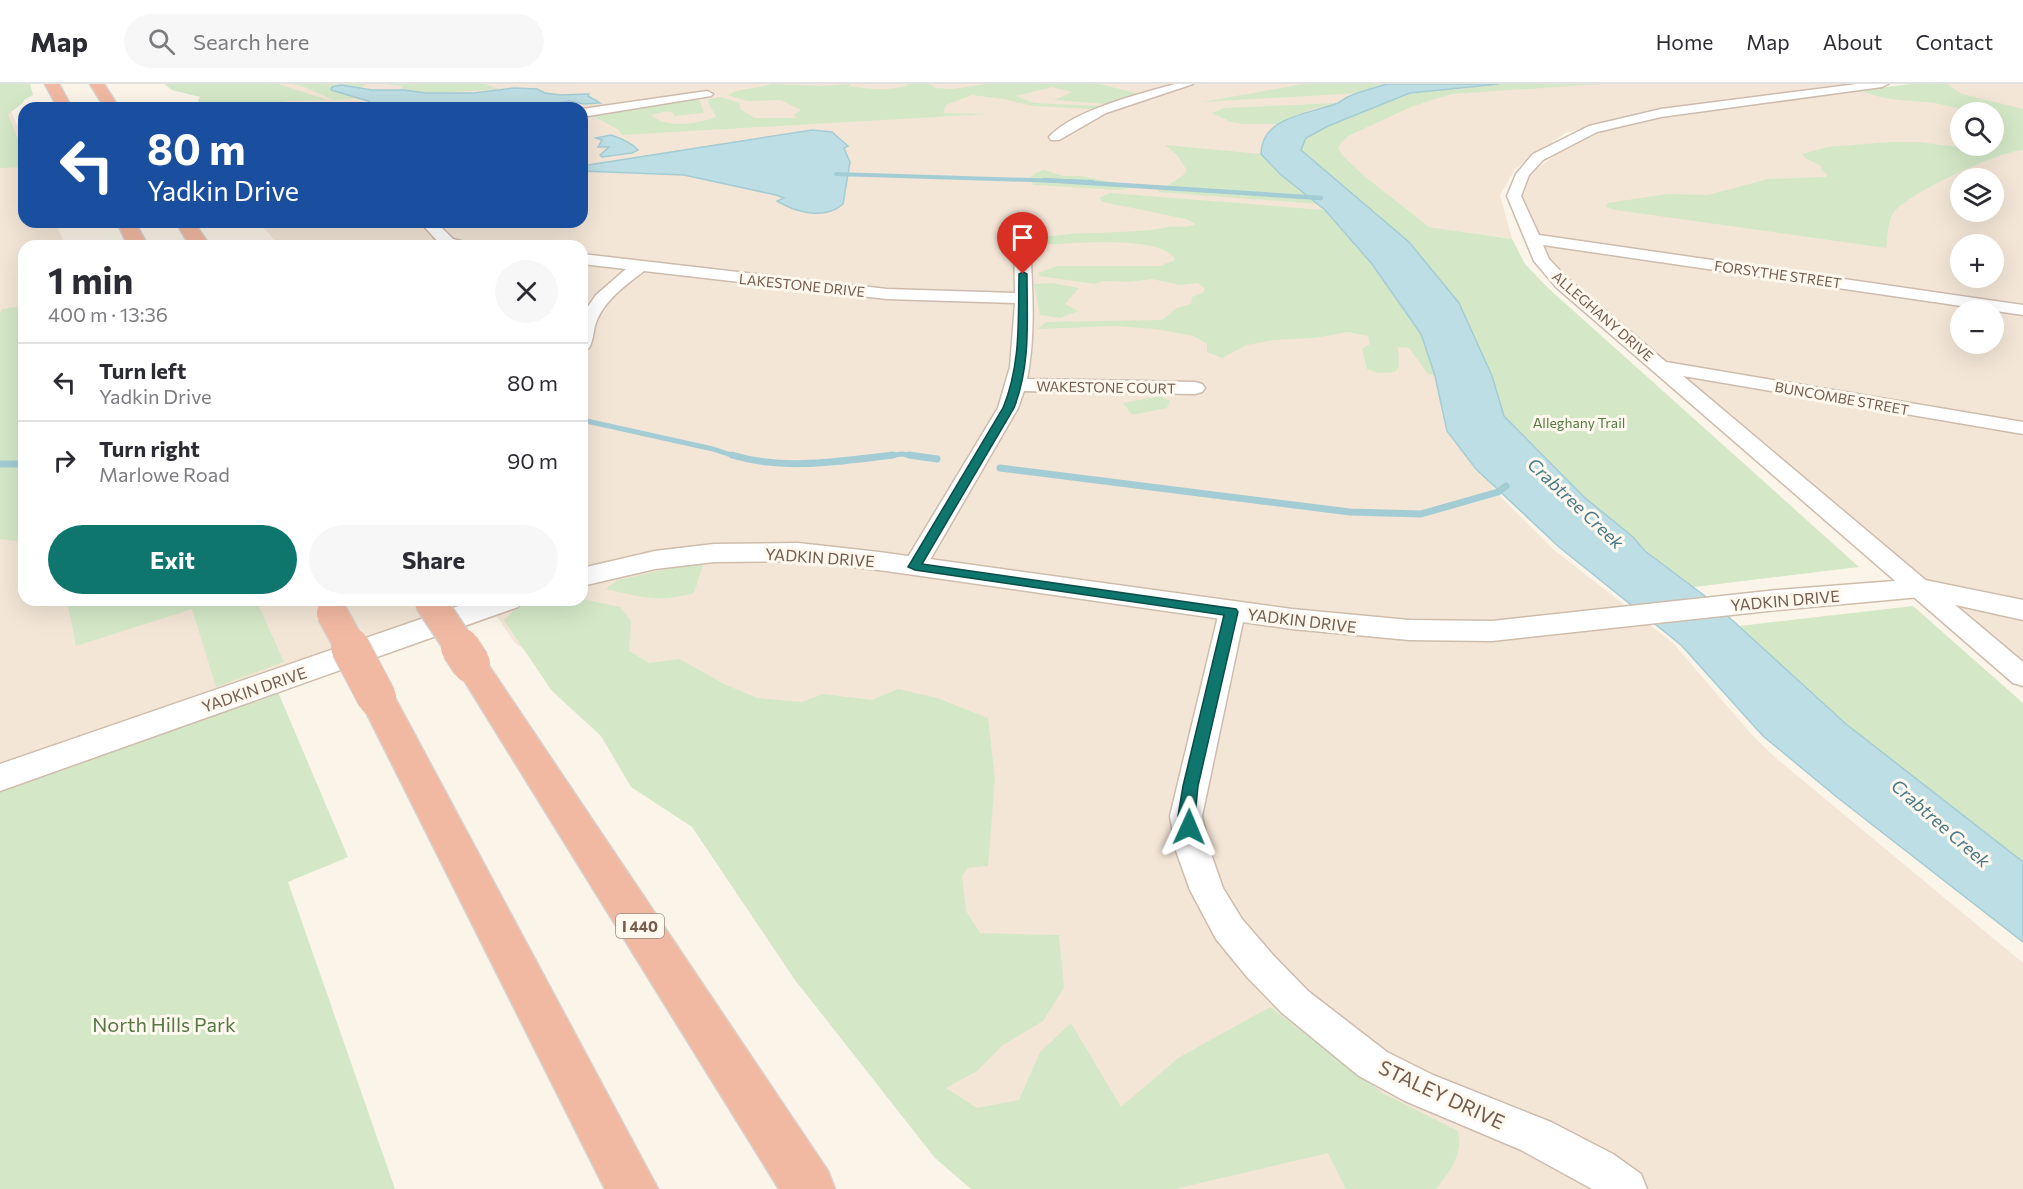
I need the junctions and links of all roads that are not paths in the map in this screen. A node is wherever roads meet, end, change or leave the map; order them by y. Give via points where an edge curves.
1 (52, 84) edge
2 (97, 84) edge
3 (1187, 84) edge
4 (1882, 84) edge
5 (667, 88) dead end
6 (62, 102) edge
7 (108, 102) edge
8 (588, 112) edge
9 (1055, 137) dead end
10 (434, 228) edge
11 (1532, 239) junction
12 (445, 240) edge
13 (1022, 241) dead end
14 (588, 260) edge
15 (640, 266) junction
16 (1023, 298) junction
17 (2023, 310) edge
18 (588, 327) edge
19 (1662, 367) junction
20 (1018, 385) junction
21 (1195, 388) dead end
22 (2023, 428) edge
23 (915, 567) junction
24 (588, 576) edge
25 (1920, 588) junction
26 (329, 606) edge
27 (433, 606) edge
28 (490, 606) edge
29 (2023, 610) edge
30 (1232, 612) junction
31 (2023, 677) edge
32 (0, 778) edge
33 (632, 1189) edge
34 (809, 1189) edge
35 (1626, 1189) edge

1 - 6 highway
2 - 7 highway
3 - 9 street via 1117,104 1077,121
4 - 11 street, ALLEGHANY DRIVE via 1661,113 1593,129 1538,157 1523,174 1514,196
5 - 8 street via 707,94
10 - 12 street
11 - 17 street, FORSYTHE STREET
11 - 19 street, ALLEGHANY DRIVE via 1542,261 1562,283
13 - 16 street
14 - 15 street, LAKESTONE DRIVE
15 - 16 street, LAKESTONE DRIVE via 887,294
15 - 18 street via 596,305
16 - 20 street via 1023,358
19 - 22 street, BUNCOMBE STREET
19 - 25 street, ALLEGHANY DRIVE
20 - 21 street, WAKESTONE COURT
20 - 23 street
23 - 24 street, YADKIN DRIVE via 798,552 714,553 655,560
23 - 30 street, YADKIN DRIVE
25 - 29 street, YADKIN DRIVE
25 - 30 street, YADKIN DRIVE via 1492,631 1358,627
25 - 31 street, ALLEGHANY DRIVE
26 - 33 highway, bridge
27 - 34 highway, I 440, bridge
28 - 32 street, YADKIN DRIVE
30 - 35 street, STALEY DRIVE via 1186,816 1207,890 1229,929 1295,1002 1373,1064 1419,1088 1536,1136 1598,1168

